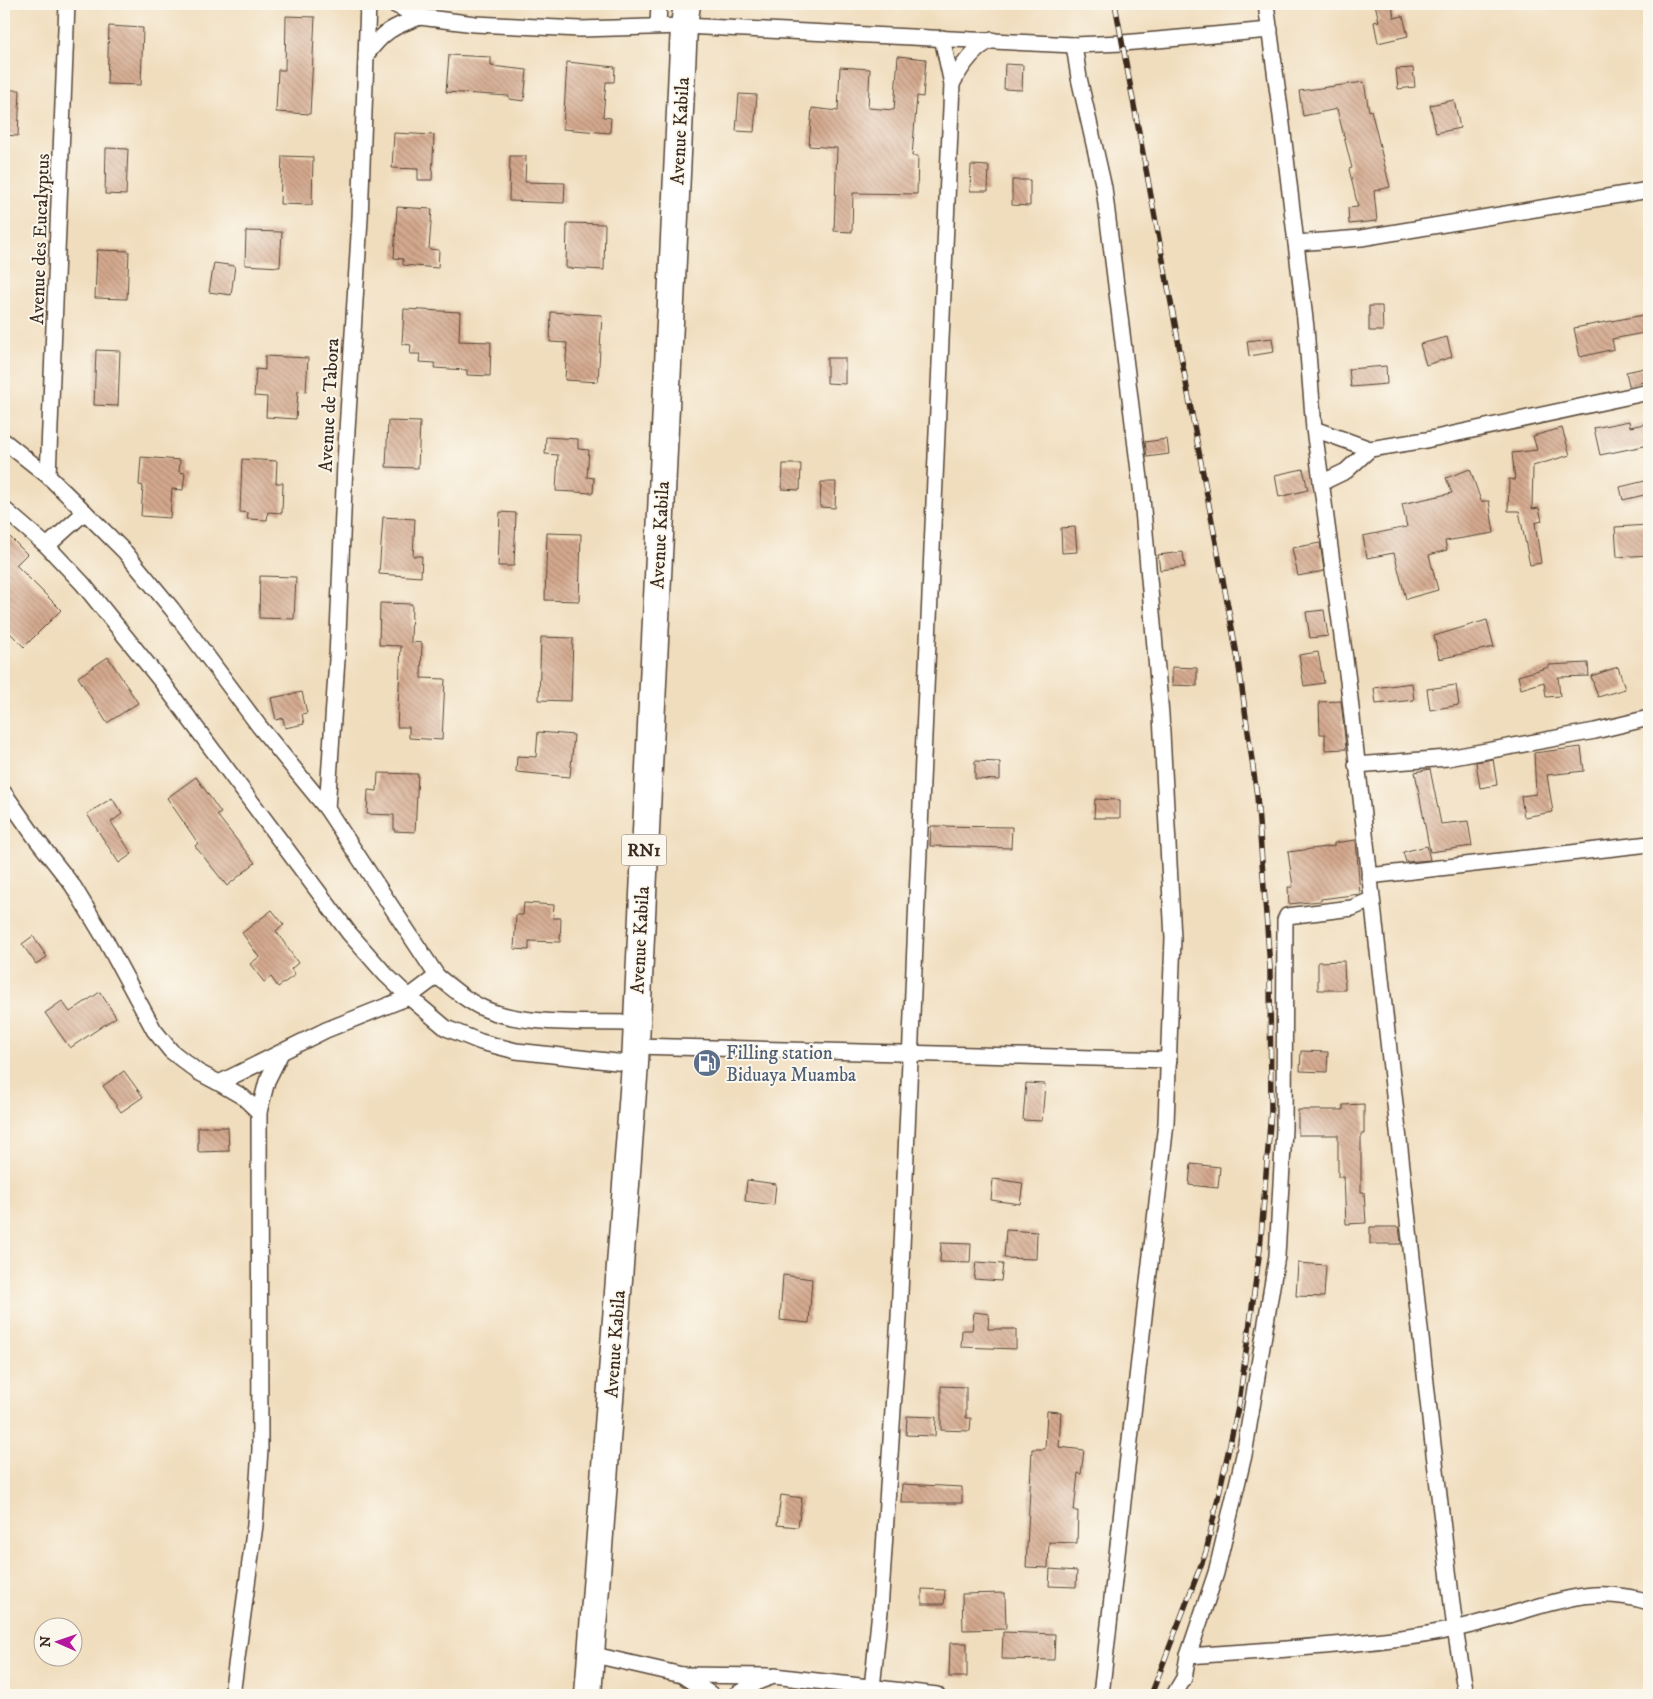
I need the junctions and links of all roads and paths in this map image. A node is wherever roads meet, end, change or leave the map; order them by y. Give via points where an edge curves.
1 (67, 4) edge
2 (368, 4) edge
3 (393, 4) edge
4 (659, 4) edge
5 (1266, 4) edge
6 (686, 15) edge
7 (420, 17) junction
8 (658, 26) junction
9 (1270, 30) junction
10 (942, 38) junction
11 (992, 40) junction
12 (1074, 45) junction
13 (366, 55) junction
14 (952, 84) junction
15 (1649, 190) edge
16 (1296, 243) junction
17 (1649, 392) edge
18 (1314, 429) junction
19 (4, 441) edge
20 (1370, 449) junction
21 (48, 476) junction
22 (1321, 483) junction
23 (4, 509) edge
24 (85, 512) junction
25 (47, 546) junction
26 (1649, 718) edge
27 (1356, 765) junction
28 (4, 792) edge
29 (327, 809) junction
30 (1649, 844) edge
31 (1369, 876) junction
32 (1371, 900) junction
33 (437, 976) junction
34 (409, 997) junction
35 (635, 1044) junction
36 (910, 1053) junction
37 (280, 1054) junction
38 (1168, 1060) junction
39 (219, 1083) junction
40 (259, 1112) junction
41 (1649, 1602) edge
42 (1455, 1629) junction
43 (590, 1654) junction
44 (1188, 1656) junction
45 (682, 1675) junction
46 (774, 1676) junction
47 (1184, 1678) junction
48 (872, 1688) junction
49 (232, 1695) edge
50 (588, 1695) edge
51 (712, 1695) edge
52 (736, 1695) edge
53 (936, 1695) edge
54 (1101, 1695) edge
55 (1174, 1695) edge
56 (1182, 1695) edge
57 (1466, 1695) edge

1 - 21 street, Avenue des Eucalyptus
2 - 13 street, Avenue de Tabora
3 - 7 street
4 - 8 street
5 - 9 street
6 - 8 street
6 - 10 street
6 - 35 highway, Avenue Kabila / RN1
7 - 8 street via 547,28
7 - 13 street via 380,36
9 - 12 street
9 - 16 street
10 - 11 street
10 - 14 street
11 - 12 street
11 - 14 street via 983,44 965,62
12 - 38 street via 1104,188 1148,562 1161,715 1173,938
13 - 29 street, Avenue de Tabora
14 - 36 street
15 - 16 street via 1361,238
16 - 18 street
17 - 20 street
18 - 20 street
18 - 22 street
19 - 21 street
20 - 22 street via 1346,471
21 - 24 street
22 - 27 street via 1348,680
23 - 25 street
24 - 25 street
24 - 29 street via 125,552
25 - 34 street via 134,647 349,933
26 - 27 street via 1448,758
27 - 31 street
28 - 39 street via 74,886 154,1030 171,1051
29 - 33 street
30 - 31 street
31 - 32 street
32 - 42 street
32 - 44 street via 1352,908 1287,916 1285,920 1284,1128 1276,1256 1244,1455 1216,1574
33 - 34 street
33 - 35 street via 486,1009
34 - 35 street via 446,1028 481,1042 533,1054
34 - 37 street via 367,1012
35 - 36 street
35 - 43 highway, Avenue Kabila / RN1
36 - 38 street
36 - 48 street via 898,1317 880,1611
37 - 39 street
37 - 40 street
38 - 54 street via 1162,1164
39 - 40 street via 243,1097
40 - 49 street via 260,1449 255,1525
41 - 42 street via 1627,1595 1563,1598
42 - 44 street via 1401,1638
42 - 57 street
43 - 45 street
43 - 50 highway, Avenue Kabila / RN1
44 - 47 street
45 - 46 street
45 - 51 street
46 - 48 street
46 - 52 street via 760,1680
47 - 55 street
47 - 56 street
48 - 53 street

